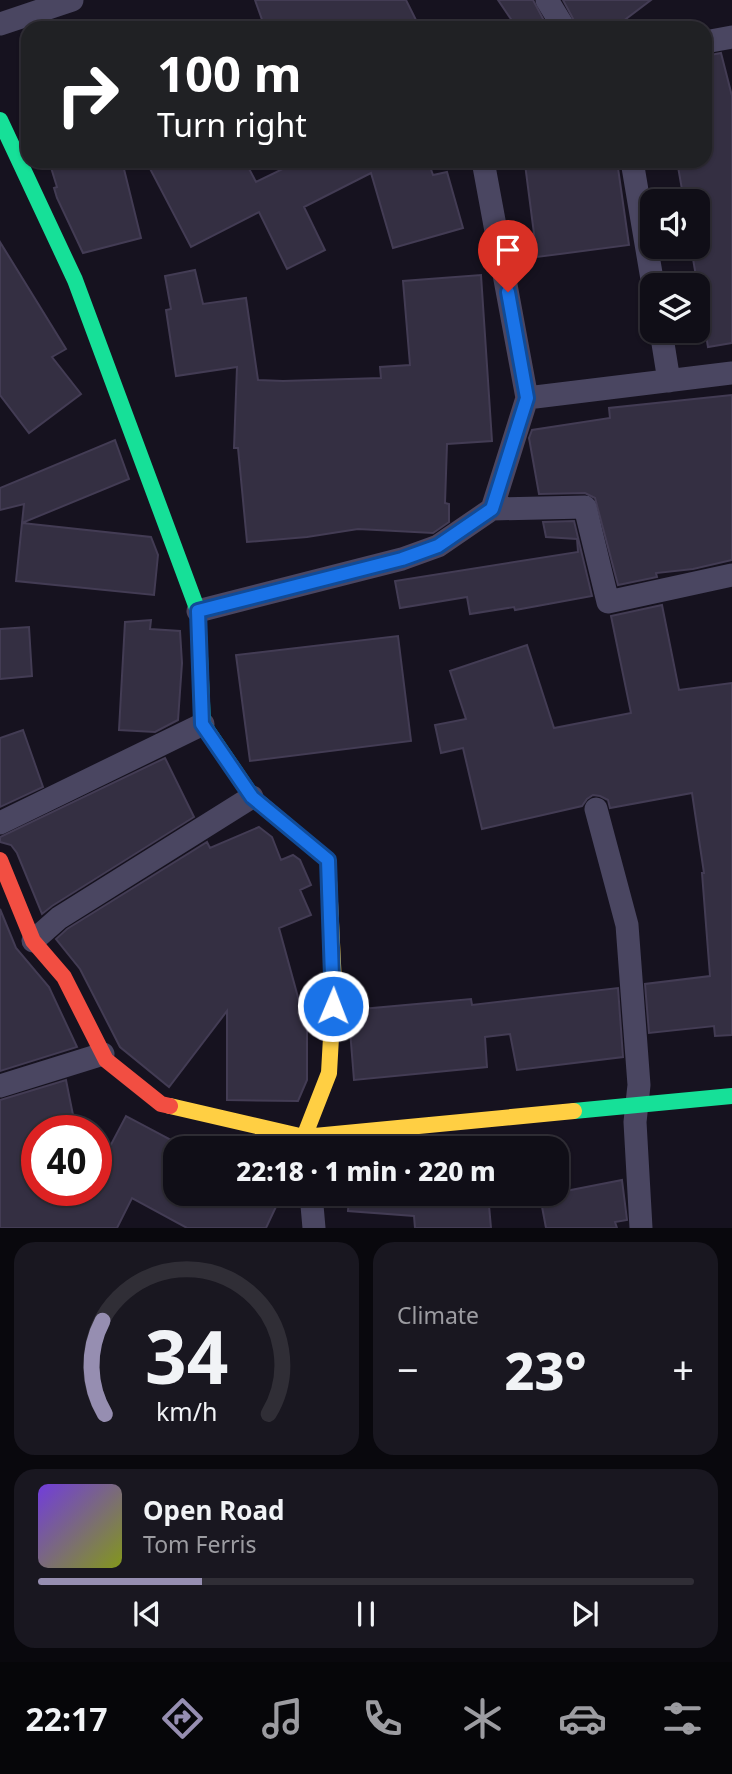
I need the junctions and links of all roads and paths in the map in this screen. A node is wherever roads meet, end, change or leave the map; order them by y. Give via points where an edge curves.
1 (72, 0) edge
2 (547, 0) edge
3 (560, 21) edge
4 (0, 24) edge
5 (732, 37) edge
6 (712, 41) edge
7 (0, 120) edge
8 (21, 165) edge
9 (22, 168) edge
10 (484, 168) edge
11 (633, 168) edge
12 (651, 273) edge
13 (663, 343) edge
14 (732, 373) edge
15 (669, 381) junction
16 (527, 398) junction
17 (492, 509) junction
18 (732, 575) edge
19 (198, 611) junction
20 (202, 724) junction
21 (252, 797) junction
22 (596, 808) dead end
23 (0, 823) edge
24 (0, 860) edge
25 (33, 941) junction
26 (103, 1054) junction
27 (0, 1086) edge
28 (732, 1096) edge
29 (636, 1107) junction
30 (282, 1136) edge
31 (307, 1136) edge
32 (362, 1136) edge
33 (312, 1206) edge
34 (314, 1228) edge
35 (641, 1228) edge

1 - 4 street
2 - 3 street
5 - 6 street
7 - 8 street
9 - 19 street via 75,280
10 - 16 street
11 - 12 street
13 - 15 street
14 - 15 street
15 - 16 street
16 - 17 street
17 - 18 street via 585,507 608,602
17 - 19 street via 438,546 402,559
19 - 20 street
20 - 21 street
20 - 23 street
21 - 25 street via 59,918
21 - 31 street via 328,860 334,984 329,1073
22 - 29 street via 627,925 639,1085
24 - 25 street
25 - 26 street via 64,976
26 - 27 street
26 - 30 street via 161,1104
28 - 29 street
29 - 32 street
29 - 35 street
33 - 34 street

